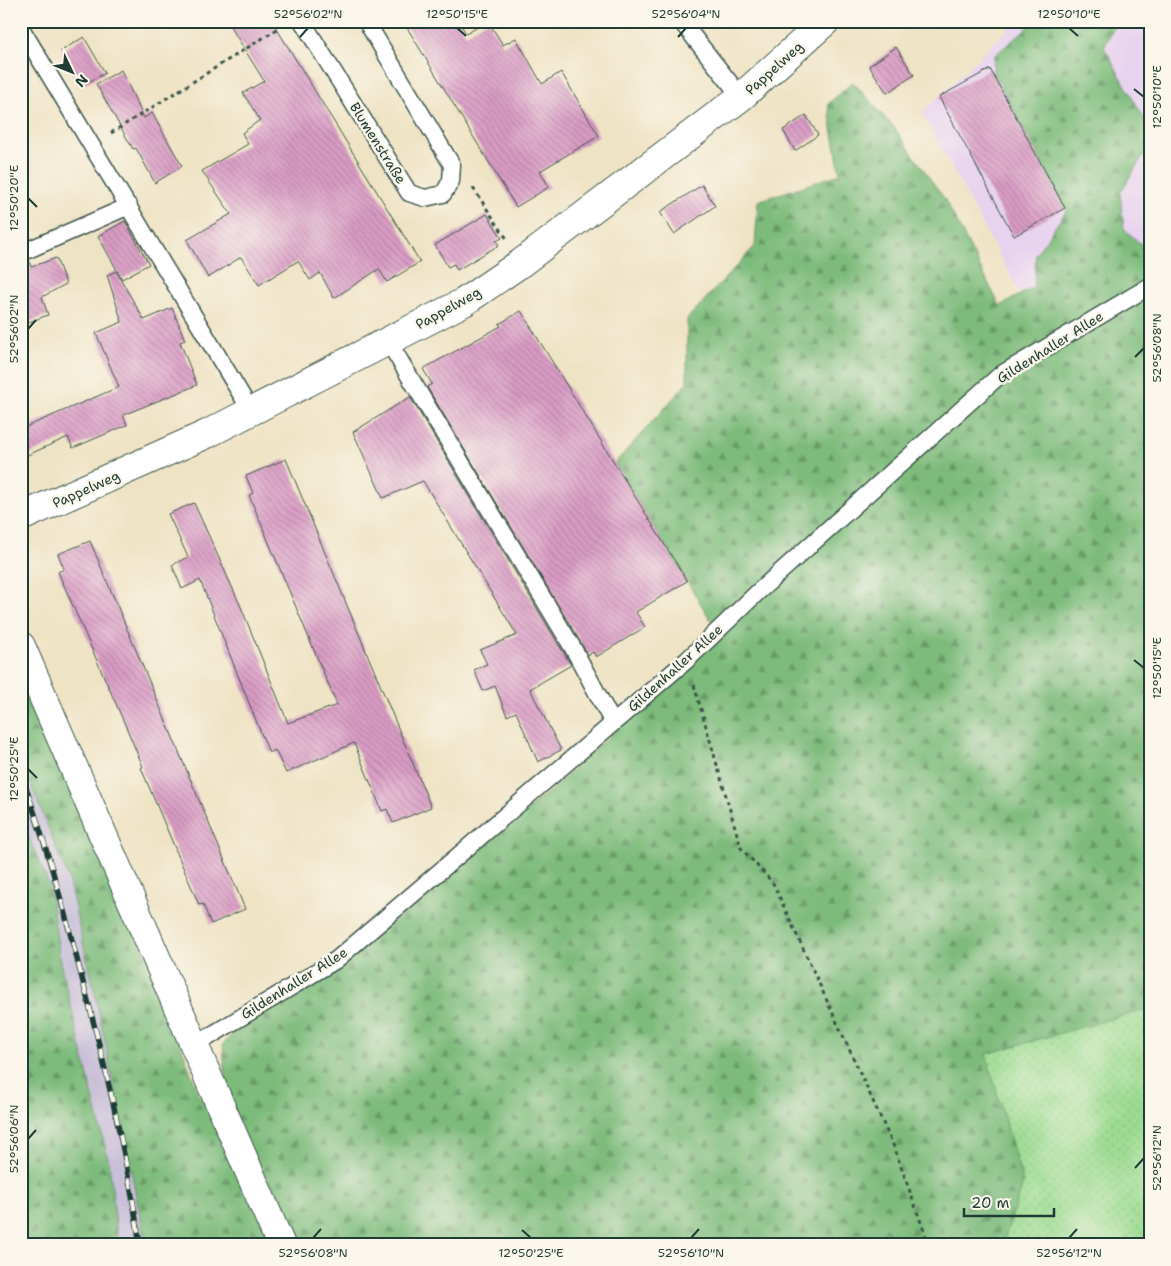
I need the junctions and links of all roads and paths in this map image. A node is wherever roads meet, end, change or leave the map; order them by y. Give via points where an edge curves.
1 (302, 21) edge
2 (366, 21) edge
3 (681, 21) edge
4 (826, 21) edge
5 (281, 26) dead end
6 (21, 28) edge
7 (742, 97) junction
8 (91, 146) junction
9 (452, 165) junction
10 (129, 206) junction
11 (21, 253) edge
12 (521, 263) junction
13 (1150, 286) edge
14 (388, 341) junction
15 (251, 411) junction
16 (21, 517) edge
17 (21, 646) edge
18 (687, 660) junction
19 (613, 723) junction
20 (195, 1045) junction
21 (281, 1245) edge
22 (929, 1245) edge

1 - 9 lane, Blumenstraße via 409,193 425,198 443,194 451,181
2 - 9 lane
3 - 7 lane
4 - 7 street, Pappelweg
5 - 8 path
6 - 8 lane
7 - 12 street, Pappelweg
8 - 10 lane
9 - 12 path via 468,180
10 - 11 lane
10 - 15 lane
12 - 14 street, Pappelweg via 464,302
13 - 18 lane, Gildenhaller Allee via 1000,375 759,591
14 - 15 street, Pappelweg
14 - 19 lane via 573,648
15 - 16 street, Pappelweg
17 - 20 street
18 - 19 lane, Gildenhaller Allee
18 - 22 path via 741,848 773,883 894,1147
19 - 20 lane, Gildenhaller Allee via 336,960
20 - 21 street

